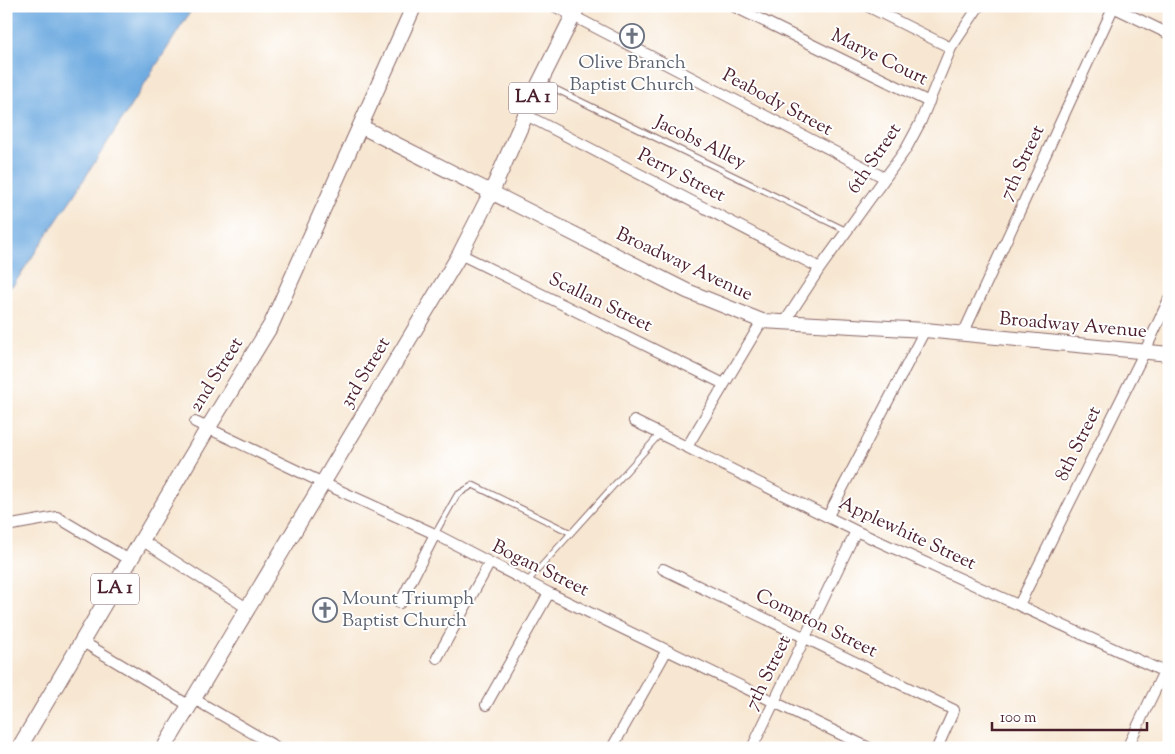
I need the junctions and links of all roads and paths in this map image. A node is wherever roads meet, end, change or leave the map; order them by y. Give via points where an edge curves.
1 (414, 6) edge
2 (554, 6) edge
3 (733, 6) edge
4 (866, 6) edge
5 (979, 6) edge
6 (1113, 7) edge
7 (576, 12) edge
8 (1169, 34) edge
9 (951, 48) junction
10 (540, 82) junction
11 (929, 102) junction
12 (526, 115) junction
13 (360, 126) junction
14 (885, 178) junction
15 (492, 191) junction
16 (847, 231) junction
17 (460, 254) junction
18 (820, 268) junction
19 (1169, 299) edge
20 (762, 322) junction
21 (784, 323) junction
22 (925, 330) junction
23 (963, 334) junction
24 (1145, 351) junction
25 (1169, 354) edge
26 (724, 384) junction
27 (634, 421) dead end
28 (201, 425) junction
29 (660, 434) junction
30 (687, 447) junction
31 (323, 483) junction
32 (828, 516) junction
33 (6, 526) edge
34 (856, 531) junction
35 (571, 533) junction
36 (435, 534) junction
37 (143, 541) junction
38 (131, 561) junction
39 (489, 564) junction
40 (663, 569) dead end
41 (527, 582) junction
42 (549, 593) junction
43 (400, 603) dead end
44 (1019, 605) junction
45 (246, 608) junction
46 (804, 639) junction
47 (83, 642) junction
48 (667, 650) junction
49 (437, 658) dead end
50 (1169, 661) edge
51 (1166, 672) edge
52 (192, 702) junction
53 (774, 702) junction
54 (486, 705) dead end
55 (846, 737) junction
56 (19, 748) edge
57 (164, 748) edge
58 (278, 748) edge
59 (612, 748) edge
60 (752, 748) edge
61 (842, 748) edge
62 (869, 748) edge
63 (938, 748) edge
64 (1127, 748) edge

1 - 13 main road, 2nd Street / LA 1
2 - 7 street, Peabody Street
3 - 11 street, Marye Court
4 - 9 street
5 - 9 street, 6th Street
6 - 8 street
6 - 23 street, 7th Street
7 - 10 main road, 3rd Street / LA 1
7 - 14 street, Peabody Street
9 - 11 street, 6th Street
10 - 12 main road, 3rd Street / LA 1
10 - 16 lane, Jacobs Alley
11 - 14 street, 6th Street via 906,149
12 - 15 main road, 3rd Street / LA 1
12 - 18 street, Perry Street
13 - 15 main road, Broadway Avenue
13 - 28 main road, 2nd Street / LA 1 via 271,325
14 - 16 street, 6th Street
15 - 17 main road, 3rd Street / LA 1
15 - 20 main road, Broadway Avenue via 687,291
16 - 18 street, 6th Street
17 - 26 street, Scallan Street
17 - 31 main road, 3rd Street / LA 1
18 - 21 street, 6th Street
19 - 24 street, 8th Street
20 - 21 main road, Broadway Avenue
20 - 26 street
21 - 22 main road, Broadway Avenue
22 - 23 main road, Broadway Avenue
22 - 32 street
23 - 24 main road, Broadway Avenue
24 - 25 main road, Broadway Avenue
24 - 44 street, 8th Street
26 - 30 street
27 - 29 street, Applewhite Street
28 - 31 street, Bogan Street
28 - 37 main road, 2nd Street / LA 1
29 - 30 street, Applewhite Street
29 - 35 lane
30 - 32 street, Applewhite Street
31 - 36 street, Bogan Street
31 - 45 main road, 3rd Street / LA 1
32 - 34 street, Applewhite Street
33 - 38 street via 57,517
34 - 44 street, Applewhite Street
34 - 46 street, 7th Street
35 - 36 lane via 473,485 457,495
35 - 41 lane
36 - 39 street, Bogan Street
36 - 43 street
37 - 38 main road, 2nd Street / LA 1
37 - 45 street
38 - 47 main road, 2nd Street / LA 1
39 - 41 street, Bogan Street
39 - 49 street
40 - 46 street, Compton Street
41 - 42 street, Bogan Street
42 - 48 street, Bogan Street
42 - 54 street
44 - 51 street, Applewhite Street
45 - 52 main road, 3rd Street / LA 1
46 - 53 street, 7th Street
46 - 63 street, Compton Street via 954,710
47 - 52 street
47 - 56 main road, 2nd Street / LA 1
48 - 53 street, Bogan Street
48 - 59 street
50 - 51 street
51 - 64 street
52 - 57 main road, 3rd Street / LA 1
52 - 58 street
53 - 55 street, Bogan Street
53 - 60 street, 7th Street
55 - 61 street
55 - 62 street, Bogan Street

